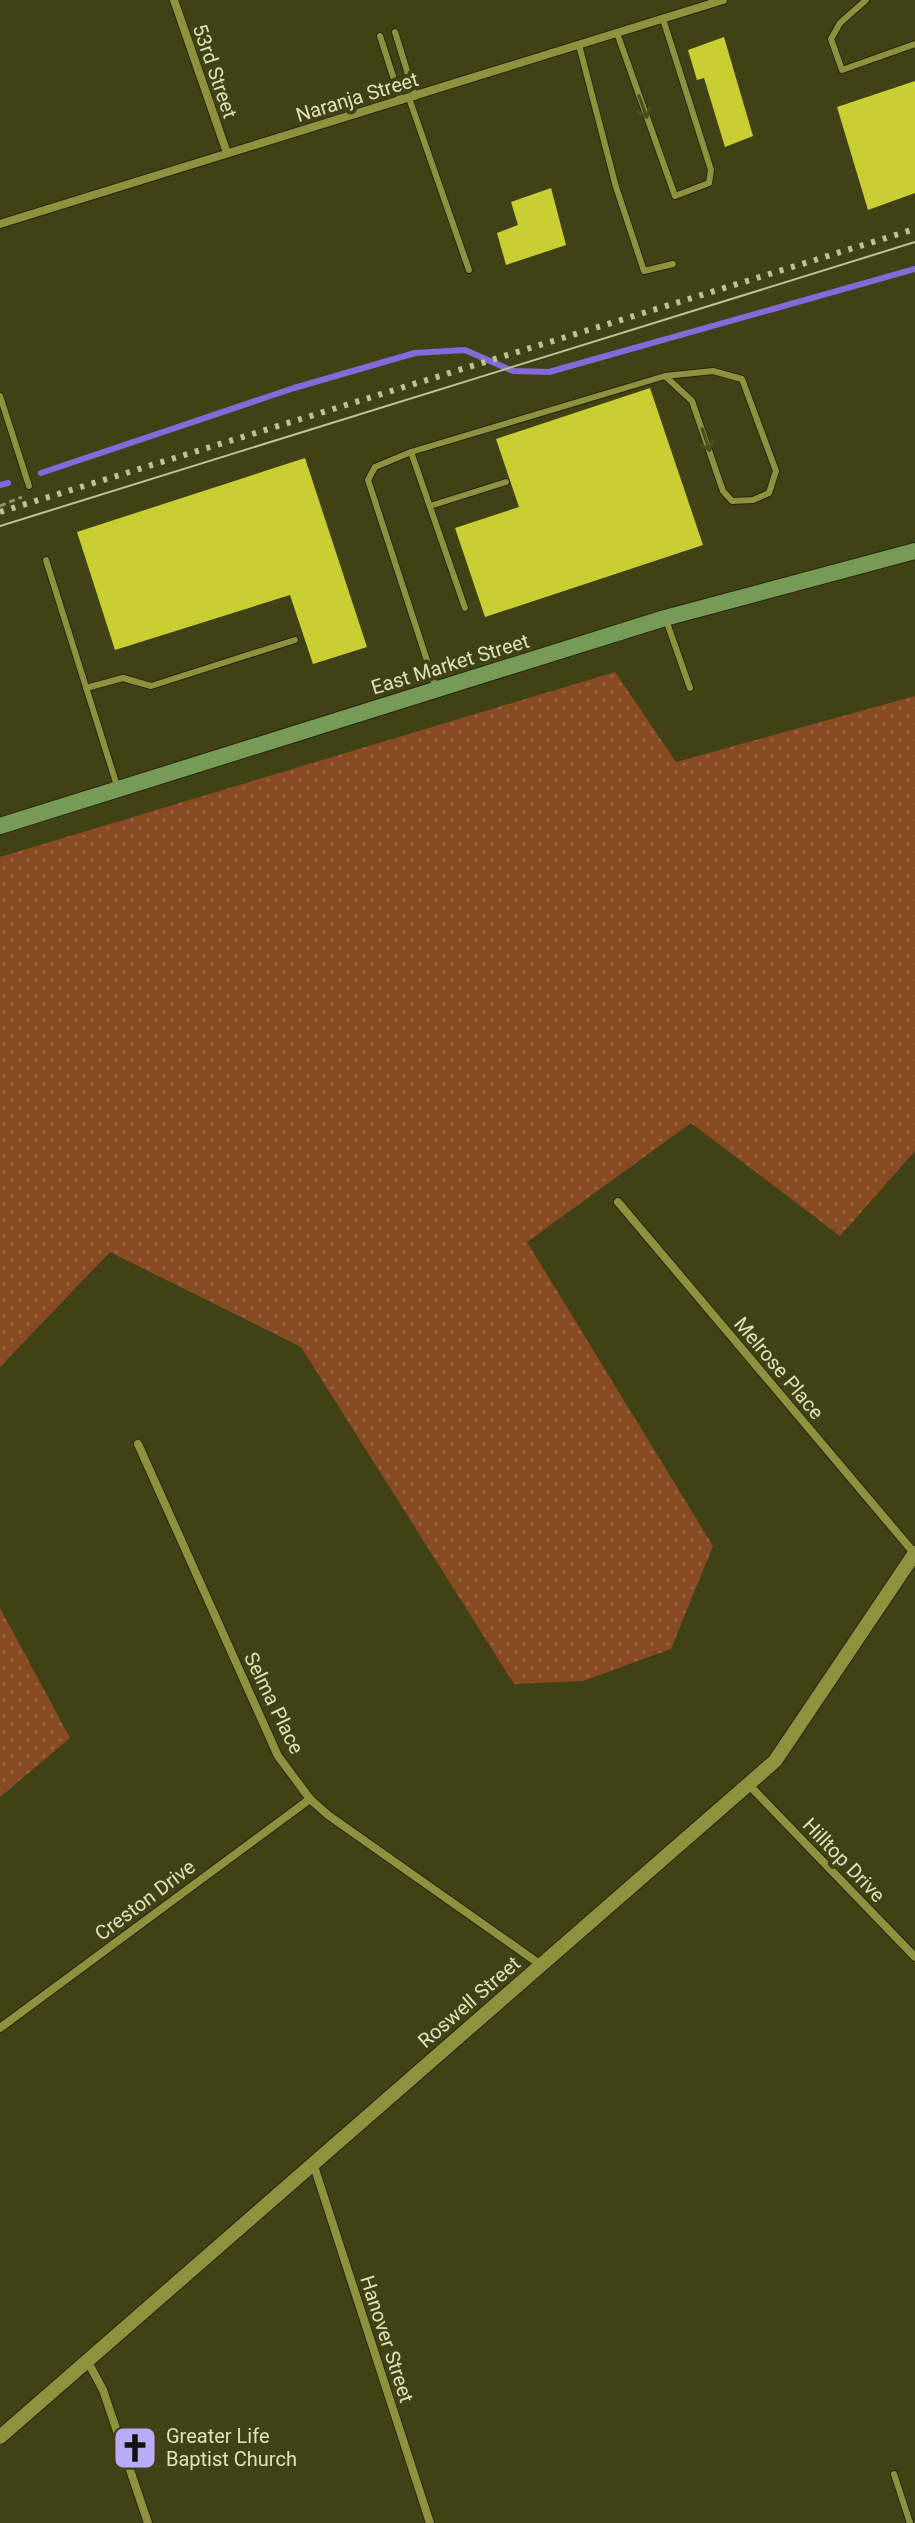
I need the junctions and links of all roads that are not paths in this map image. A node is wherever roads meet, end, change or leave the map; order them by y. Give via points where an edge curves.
1 (174, 0) edge
2 (723, 0) edge
3 (866, 0) edge
4 (663, 19) junction
5 (395, 32) dead end
6 (617, 33) junction
7 (380, 36) dead end
8 (915, 44) edge
9 (579, 45) junction
10 (408, 99) junction
11 (227, 153) junction
12 (0, 224) edge
13 (673, 264) dead end
14 (469, 270) dead end
15 (665, 376) junction
16 (0, 396) edge
17 (411, 452) junction
18 (506, 482) dead end
19 (29, 486) dead end
20 (430, 506) junction
21 (915, 551) edge
22 (46, 560) dead end
23 (465, 608) dead end
24 (665, 618) junction
25 (295, 640) dead end
26 (86, 688) junction
27 (690, 688) dead end
28 (436, 689) junction
29 (118, 789) junction
30 (0, 826) edge
31 (618, 1202) dead end
32 (138, 1444) dead end
33 (915, 1554) edge
34 (749, 1785) junction
35 (310, 1799) junction
36 (915, 1957) edge
37 (541, 1965) junction
38 (0, 2028) edge
39 (314, 2166) junction
40 (88, 2362) junction
41 (0, 2437) edge
42 (894, 2474) dead end
43 (148, 2523) edge
44 (430, 2523) edge
45 (910, 2523) edge

1 - 11 street, 53rd Street
2 - 4 street, Naranja Street
3 - 8 lane via 831,39 842,70
4 - 6 street, Naranja Street
6 -> 4 lane via 675,196 709,183 711,170
5 - 10 lane
6 - 9 street, Naranja Street
7 - 10 lane
9 - 10 street, Naranja Street
9 - 13 lane via 644,271
10 - 11 street, Naranja Street
10 - 14 lane
11 - 12 street, Naranja Street
15 -> 15 lane via 692,401 723,491 732,501 769,493 776,471 742,379 713,371
15 - 17 lane
16 - 19 lane
17 - 20 lane
17 - 28 lane via 375,467 368,480
18 - 20 lane
20 - 23 lane
21 - 24 main road, East Market Street
22 - 26 lane
24 - 27 lane
24 - 28 main road, East Market Street
25 - 26 lane via 151,686 123,678
26 - 29 lane
28 - 29 main road, East Market Street
29 - 30 main road, East Market Street
31 - 33 street, Melrose Place
32 - 35 street, Selma Place via 278,1756
33 - 34 street, Roswell Street via 775,1761
34 - 36 street, Hilltop Drive
34 - 37 street, Roswell Street
35 - 37 street, Selma Place
35 - 38 street, Creston Drive
37 - 39 street, Roswell Street
39 - 40 street, Roswell Street
39 - 44 street, Hanover Street
40 - 41 street, Roswell Street
40 - 43 street via 103,2390
42 - 45 lane

